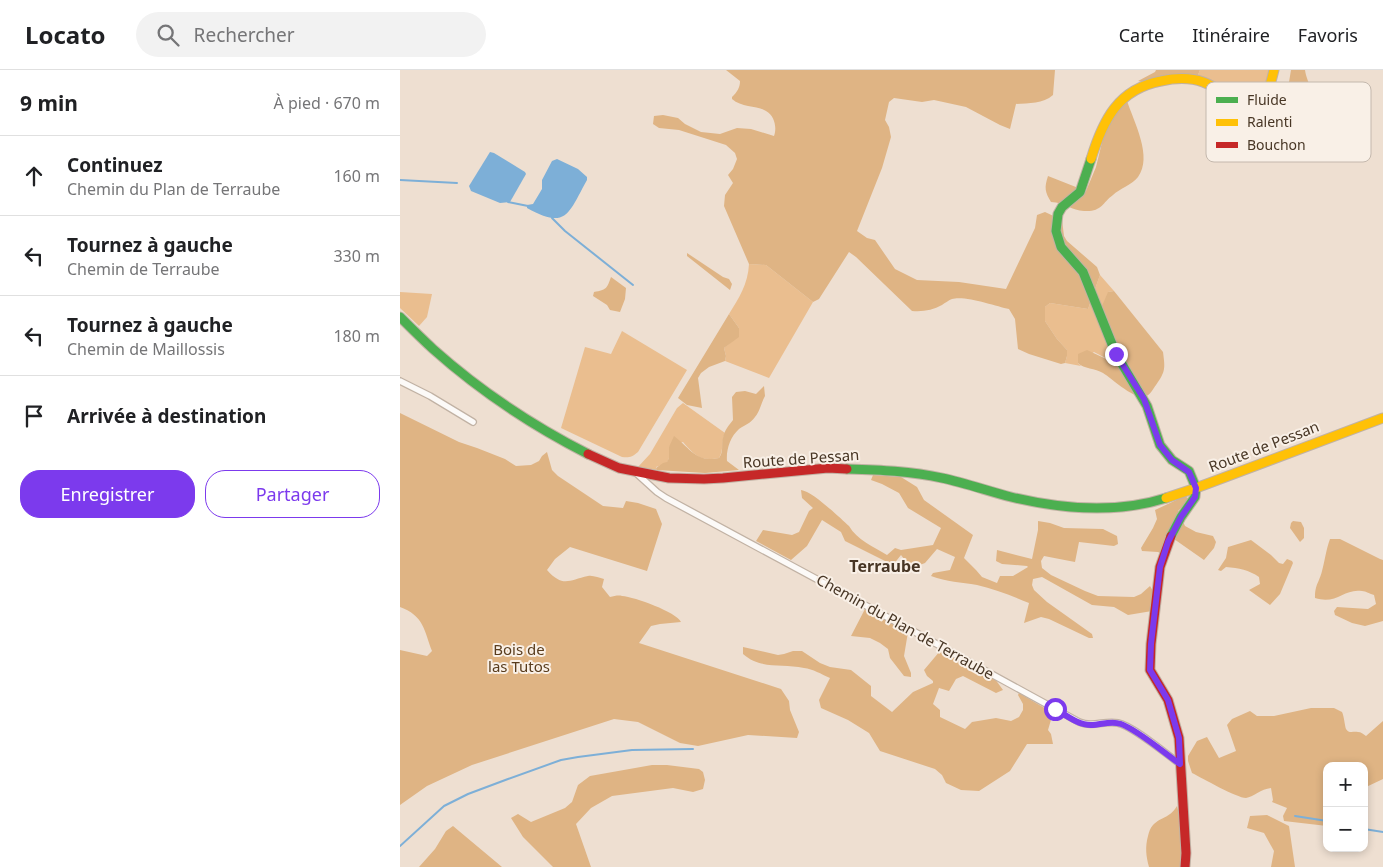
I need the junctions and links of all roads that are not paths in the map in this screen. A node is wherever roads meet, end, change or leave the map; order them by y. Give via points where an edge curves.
1 (1206, 84) edge
2 (400, 317) edge
3 (400, 381) edge
4 (1383, 418) edge
5 (474, 422) dead end
6 (635, 472) junction
7 (1196, 488) junction
8 (1180, 764) junction
9 (1185, 867) edge

1 - 7 main road via 1170,79 1141,86 1118,103 1101,130 1080,192 1062,207 1056,221 1061,247 1083,272 1116,354 1144,399 1160,445 1172,460 1189,472
2 - 6 main road, Route de Pessan via 455,368 550,434
3 - 5 street
4 - 7 main road, Route de Pessan
6 - 7 main road, Route de Pessan via 704,480 828,468 897,471 944,478 1044,504 1082,508 1135,506
6 - 8 street, Chemin du Plan de Terraube via 666,498 1079,722 1086,725 1111,722 1129,727
7 - 8 main road via 1195,497 1162,556 1151,644 1150,670 1171,709 1179,738
8 - 9 main road

